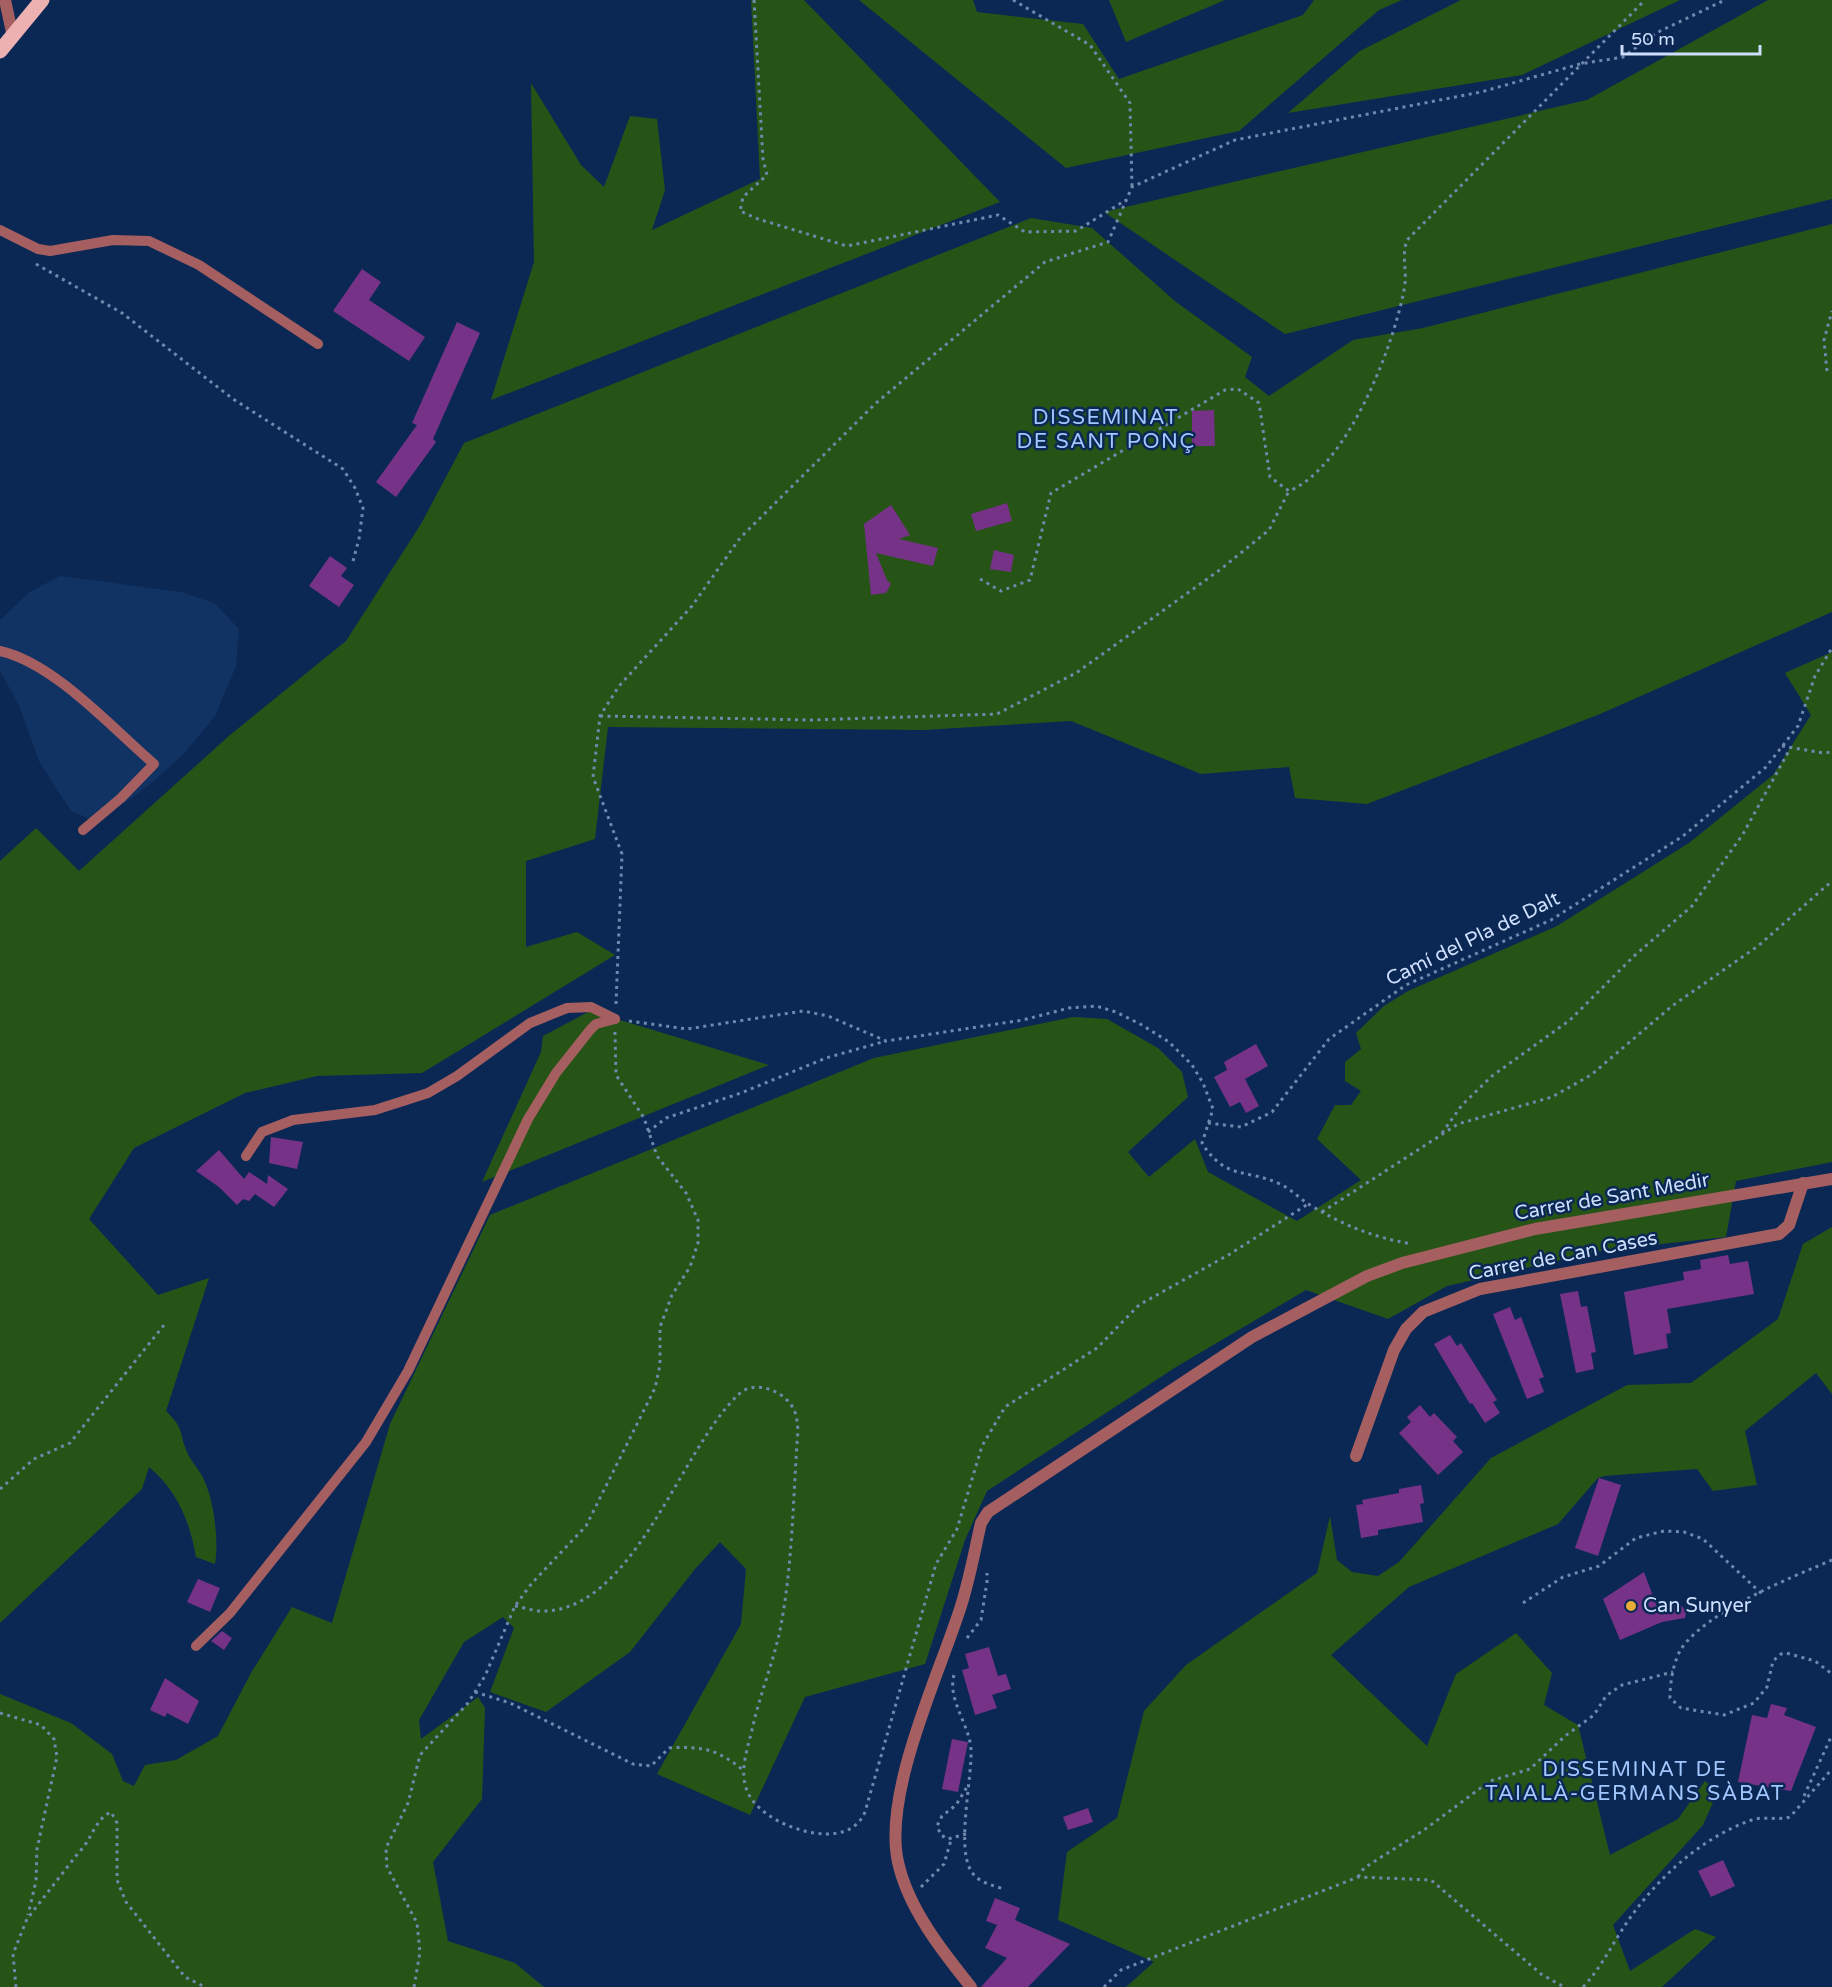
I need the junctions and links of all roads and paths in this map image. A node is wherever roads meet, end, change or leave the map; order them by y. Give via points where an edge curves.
1 (5, 0) edge
2 (42, 0) edge
3 (754, 0) edge
4 (1013, 0) edge
5 (1645, 0) edge
6 (1725, 0) edge
7 (13, 37) junction
8 (0, 51) edge
9 (1580, 64) junction
10 (1132, 188) junction
11 (1127, 199) junction
12 (0, 230) edge
13 (28, 259) dead end
14 (1832, 311) edge
15 (318, 344) dead end
16 (1827, 371) dead end
17 (1289, 491) junction
18 (353, 561) dead end
19 (980, 579) dead end
20 (1832, 648) edge
21 (0, 651) edge
22 (600, 716) junction
23 (1782, 746) junction
24 (1791, 747) junction
25 (1832, 752) edge
26 (84, 830) dead end
27 (1832, 882) edge
28 (615, 1019) junction
29 (886, 1041) junction
30 (1208, 1123) junction
31 (648, 1132) junction
32 (1440, 1136) junction
33 (246, 1156) dead end
34 (1832, 1179) edge
35 (1803, 1183) junction
36 (1308, 1204) junction
37 (1322, 1212) junction
38 (1440, 1253) junction
39 (164, 1325) dead end
40 (1356, 1456) dead end
41 (0, 1489) edge
42 (1832, 1560) edge
43 (986, 1588) dead end
44 (1762, 1594) junction
45 (1523, 1603) dead end
46 (515, 1606) junction
47 (196, 1646) dead end
48 (963, 1646) dead end
49 (955, 1671) dead end
50 (1673, 1672) junction
51 (1832, 1674) edge
52 (475, 1692) junction
53 (0, 1713) edge
54 (1832, 1735) edge
55 (1832, 1769) edge
56 (744, 1771) junction
57 (968, 1784) junction
58 (1803, 1799) junction
59 (966, 1834) junction
60 (951, 1840) junction
61 (1358, 1877) junction
62 (1004, 1889) dead end
63 (910, 1896) junction
64 (27, 1919) junction
65 (16, 1987) edge
66 (205, 1987) edge
67 (414, 1987) edge
68 (970, 1987) edge
69 (1104, 1987) edge
70 (1564, 1987) edge
71 (1583, 1987) edge

1 - 7 street
2 - 7 main road
3 - 11 path via 767,175 743,197 740,211 847,246 998,215 1025,232 1076,231
4 - 10 path via 1090,45 1131,103
5 - 9 path
6 - 9 path via 1658,32 1623,57
7 - 8 main road
9 - 10 path via 1481,92 1235,140
9 - 17 path via 1407,240 1402,254 1405,287 1390,343 1345,440 1322,469
10 - 11 path
11 - 22 path via 1108,242 1045,262 876,403 740,538 692,606 620,686
12 - 15 lane via 50,251 124,240 149,241 199,266
13 - 18 path via 122,313 233,399 343,469 363,508
14 - 16 path via 1824,340
17 - 19 path via 1270,477 1259,403 1238,389 1225,390 1051,493 1030,580 1001,591
17 - 22 path via 1269,530 1221,569 1076,673 997,714 812,720
20 - 23 path, Camí del Pla de Dalt via 1815,676 1797,726
21 - 26 lane via 33,662 57,678 154,764
22 - 28 path via 593,777 622,855
23 - 24 path
23 - 30 path, Camí del Pla de Dalt via 1766,767 1683,836 1551,920 1406,985 1329,1039 1272,1112 1241,1127
24 - 25 path
24 - 32 path via 1743,834 1692,906 1634,956 1570,1020 1492,1076 1462,1105
27 - 32 path via 1758,946 1672,1006 1591,1076 1552,1097 1458,1125
28 - 29 path via 687,1029 803,1011 828,1016
28 - 31 path via 616,1075 644,1118
28 - 33 lane via 591,1007 567,1008 531,1023 428,1093 375,1110 293,1120 262,1132
28 - 47 lane via 596,1024 590,1030 542,1095 495,1183 408,1371 366,1442 230,1613
29 - 30 path via 1096,1006 1149,1029 1192,1065 1213,1109
29 - 31 path via 826,1058 798,1072 666,1118
30 - 36 path via 1202,1143 1212,1159 1231,1171 1283,1185
31 - 46 path via 657,1156 686,1193 698,1220 698,1243 660,1327 660,1365 655,1388 625,1450 586,1526
32 - 37 path
34 - 35 street, Carrer de Sant Medir
35 - 38 street, Carrer de Sant Medir via 1535,1229
35 - 40 street, Carrer de Can Cases via 1789,1225 1779,1234 1490,1287 1423,1312 1406,1329 1394,1350
36 - 37 path
36 - 56 path via 1139,1305 1097,1348 1018,1397 999,1415 982,1446 957,1529 936,1564 866,1809 856,1825 840,1833 809,1834 778,1820 753,1803 745,1786
37 - 38 path via 1364,1234
38 - 63 street, Carrer de Sant Medir via 1367,1276 1274,1324 986,1514 961,1608 899,1796 896,1848
39 - 41 path via 70,1443 34,1459
42 - 44 path
43 - 48 path via 981,1620
44 - 45 path via 1703,1539 1664,1530 1636,1538 1599,1566 1563,1577
44 - 50 path via 1700,1629 1683,1647
46 - 52 path
46 - 56 path via 538,1611 566,1607 605,1584 624,1566 693,1454 738,1395 758,1387 784,1396 796,1414 798,1430 787,1585 781,1627 760,1696
49 - 57 path via 954,1695 971,1744
50 - 51 path via 1670,1698 1676,1706 1724,1715 1754,1703 1767,1687 1773,1662 1781,1654 1815,1661
50 - 61 path via 1613,1691 1594,1715 1530,1768 1490,1781 1364,1868
52 - 56 path via 510,1703 633,1764 651,1766 669,1748 697,1746 726,1756
52 - 67 path via 420,1755 408,1803 386,1848 387,1867 417,1923 420,1952
53 - 64 path via 40,1725 54,1739 57,1757
54 - 58 path
55 - 58 path
57 - 59 path
57 - 60 path via 956,1805 938,1822 941,1835
58 - 71 path via 1790,1817 1750,1820 1687,1856 1622,1929 1600,1969
59 - 60 path
59 - 62 path via 971,1871 980,1881
60 - 63 path via 942,1868
61 - 69 path via 1121,1970
61 - 70 path via 1431,1881 1541,1974
63 - 68 street, Carrer de Sant Medir
64 - 65 path via 13,1954
64 - 66 path via 89,1843 101,1817 111,1812 117,1823 117,1880 126,1902 185,1977

